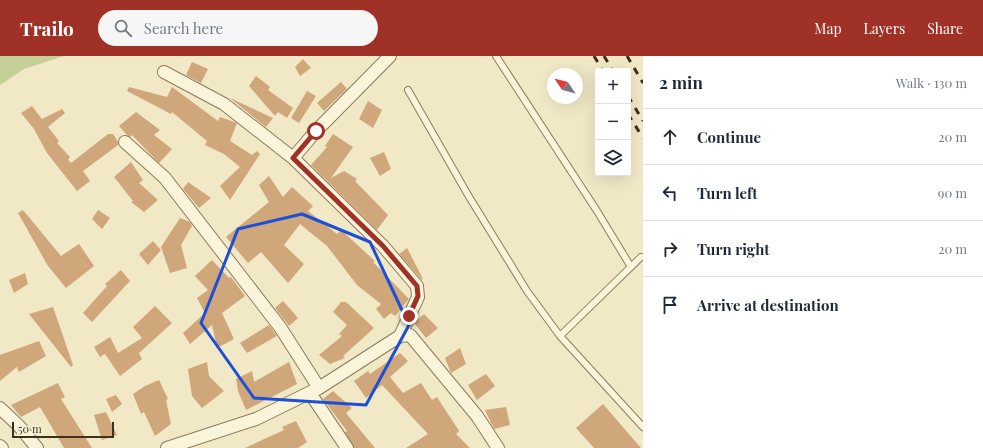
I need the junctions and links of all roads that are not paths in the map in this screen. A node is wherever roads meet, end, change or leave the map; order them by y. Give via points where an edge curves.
1 (390, 56) edge
2 (496, 56) edge
3 (164, 72) dead end
4 (408, 90) dead end
5 (126, 142) dead end
6 (293, 158) junction
7 (641, 257) dead end
8 (631, 267) junction
9 (400, 336) junction
10 (560, 336) junction
11 (314, 390) junction
12 (0, 408) edge
13 (643, 426) edge
14 (0, 446) edge
15 (174, 447) edge
16 (2, 448) edge
17 (37, 448) edge
18 (347, 448) edge
19 (498, 448) edge

1 - 6 street
2 - 8 lane
3 - 6 street via 224,104
4 - 10 lane via 527,291
5 - 11 street via 165,178 280,327
6 - 9 street via 383,246 417,286 418,296
7 - 8 lane
8 - 10 lane
9 - 11 street
9 - 19 street via 410,335 477,416
10 - 13 lane
11 - 15 street via 256,419
11 - 18 street
12 - 17 street
14 - 16 street

